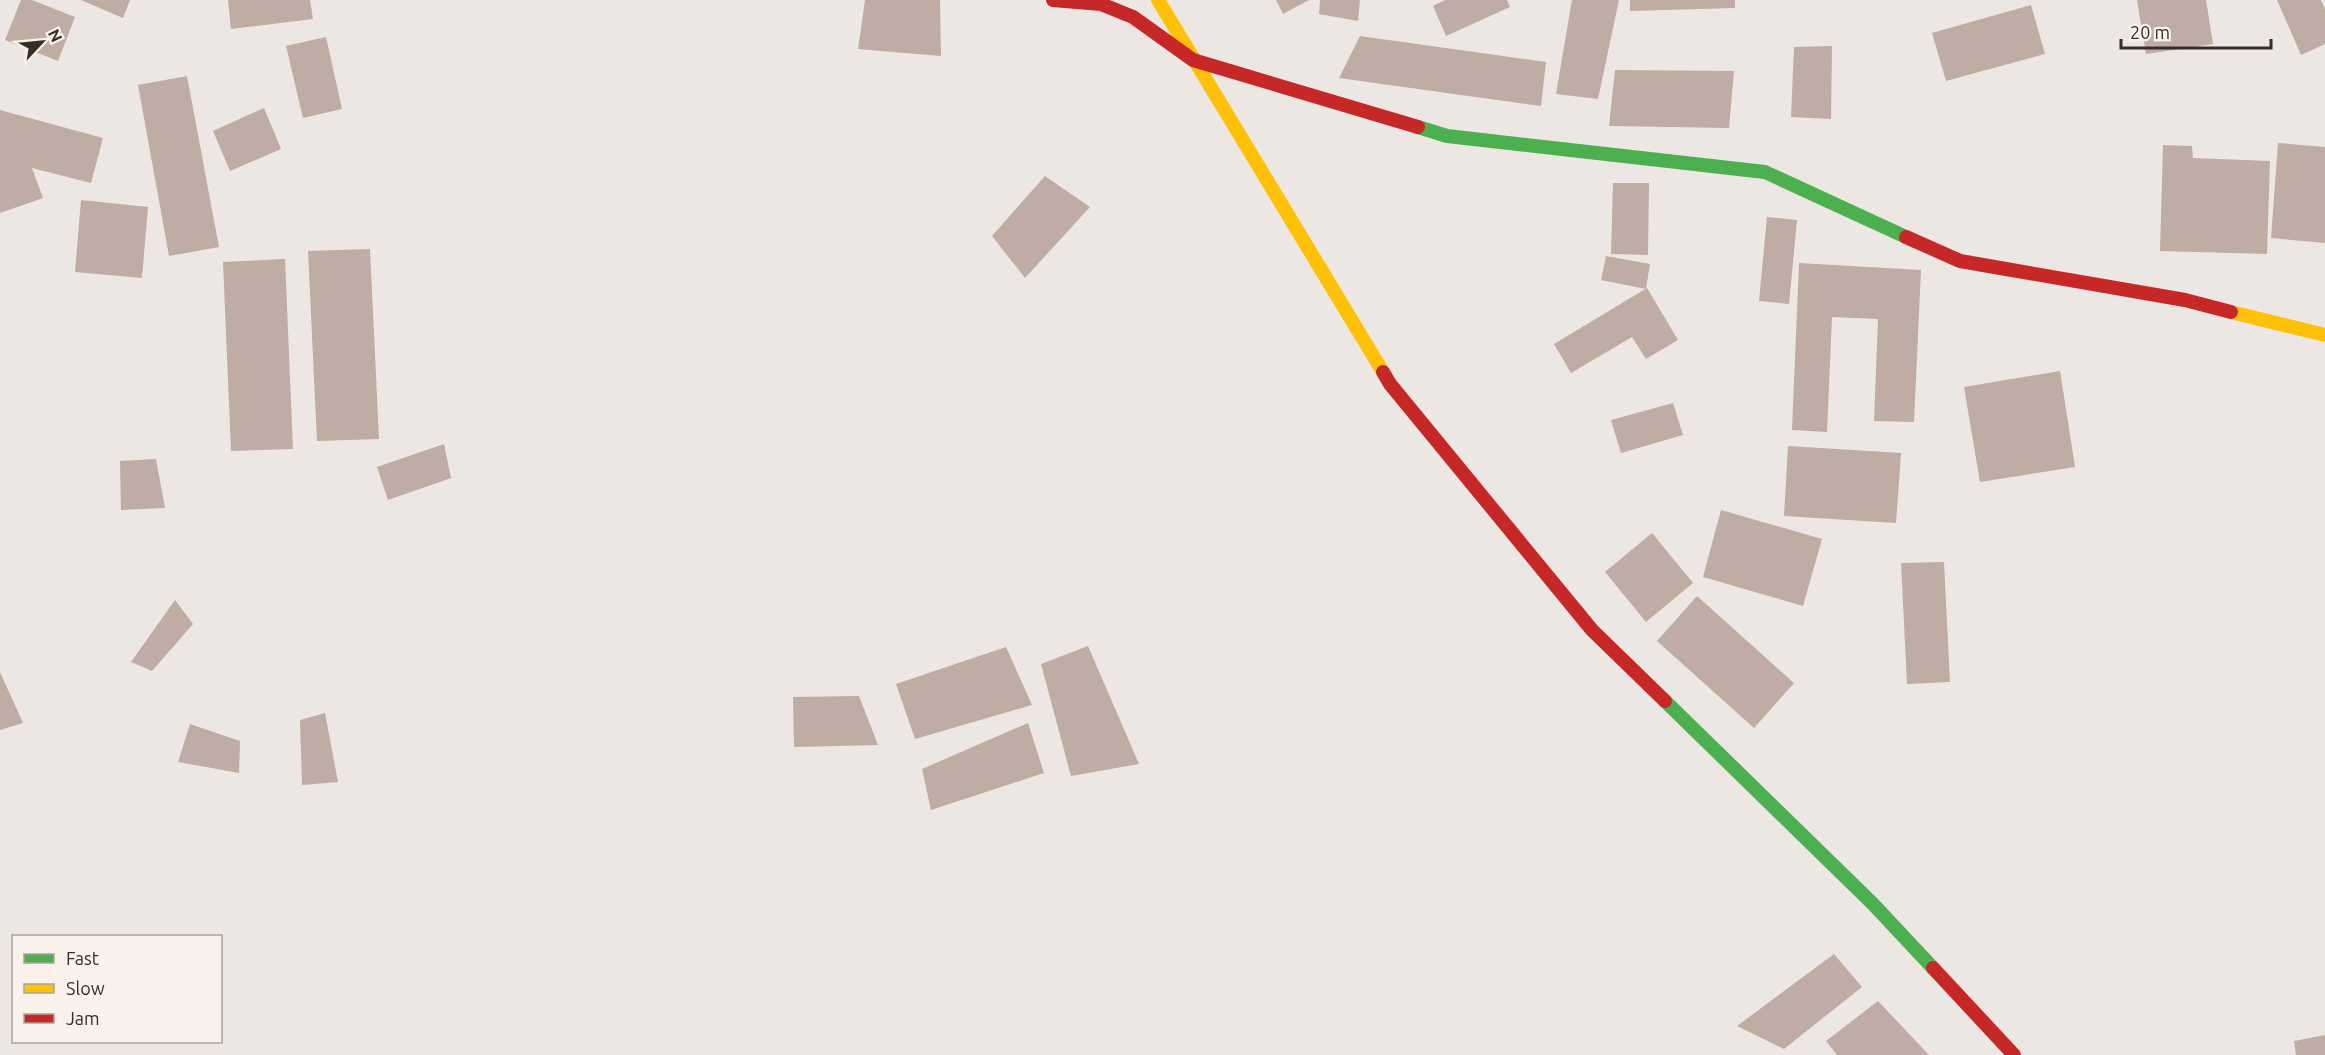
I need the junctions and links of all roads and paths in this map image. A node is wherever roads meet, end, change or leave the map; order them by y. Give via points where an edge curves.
1 (1053, 0) edge
2 (1158, 0) edge
3 (1193, 60) junction
4 (2325, 335) edge
5 (2014, 1055) edge

1 - 3 main road via 1101,4 1133,17
2 - 3 main road
3 - 4 main road via 1447,136 1765,172 1960,261 2185,300
3 - 5 main road via 1390,384 1592,630 1872,904

